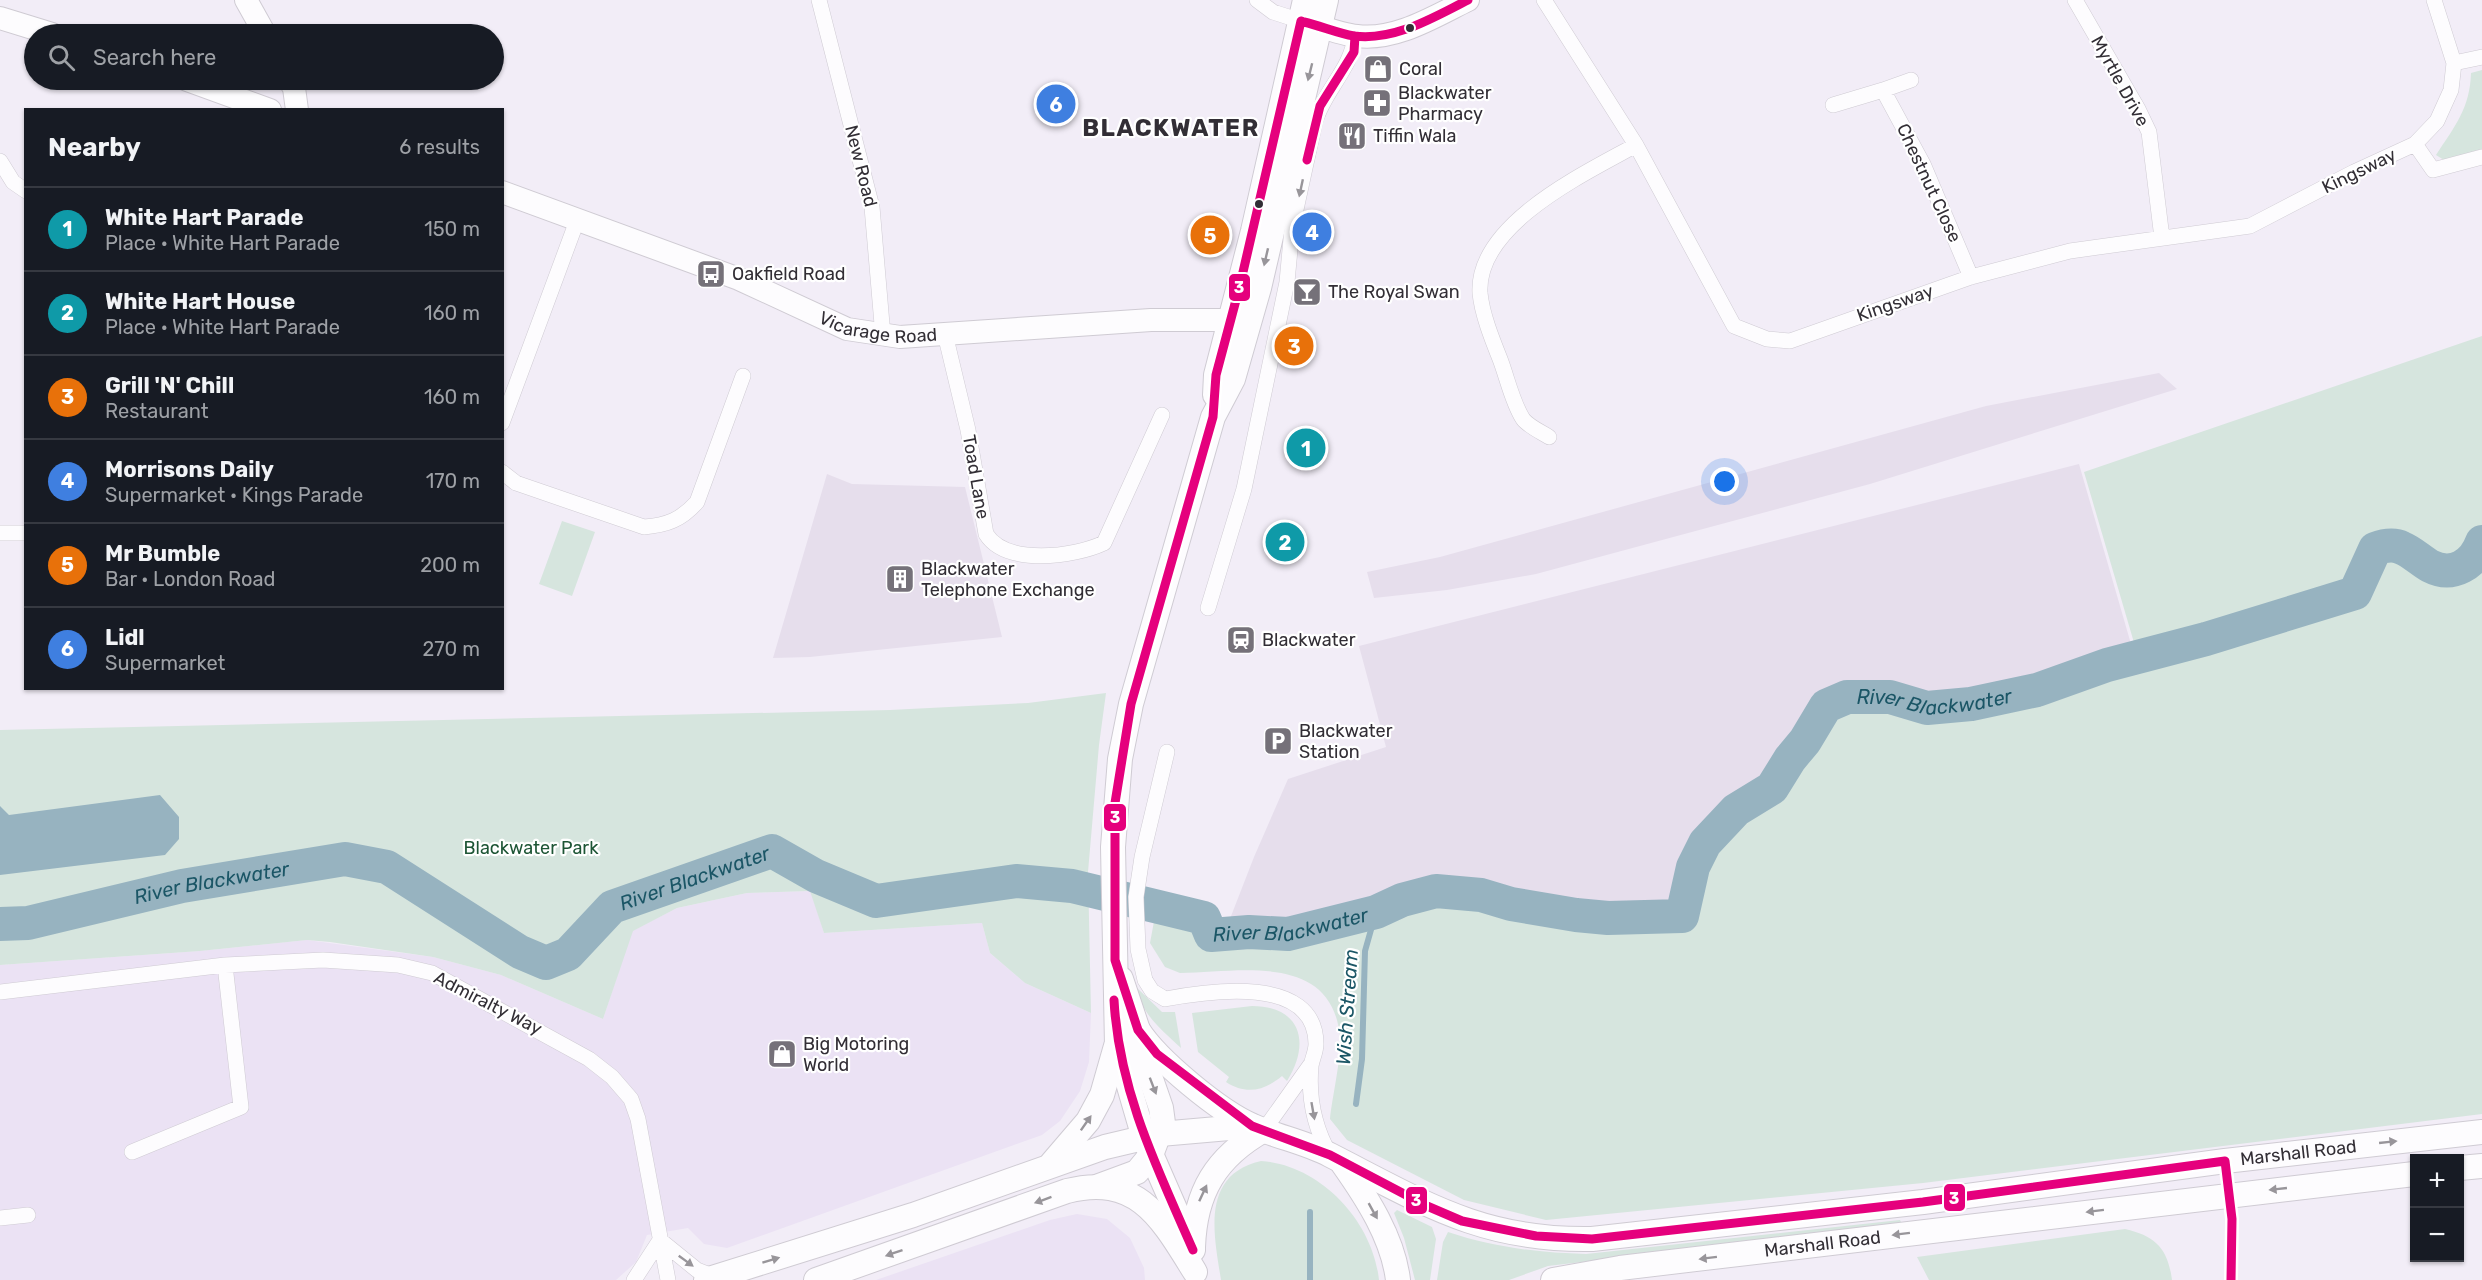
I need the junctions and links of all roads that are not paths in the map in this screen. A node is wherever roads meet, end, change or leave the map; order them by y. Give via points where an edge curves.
1 (819, 0) edge
2 (1257, 0) edge
3 (1326, 0) edge
4 (1468, 0) edge
5 (1544, 0) edge
6 (2075, 0) edge
7 (2434, 0) edge
8 (250, 1) edge
9 (1309, 16) edge
10 (0, 18) edge
11 (260, 24) edge
12 (24, 25) edge
13 (1355, 36) junction
14 (2482, 57) edge
15 (2454, 63) junction
16 (1911, 80) dead end
17 (215, 90) edge
18 (294, 90) edge
19 (1883, 90) junction
20 (1833, 105) dead end
21 (264, 108) edge
22 (297, 108) edge
23 (1307, 120) junction
24 (2415, 144) junction
25 (1636, 145) junction
26 (2482, 157) edge
27 (0, 161) edge
28 (24, 190) edge
29 (504, 193) edge
30 (578, 218) junction
31 (2162, 238) junction
32 (1971, 277) junction
33 (1241, 320) junction
34 (1277, 322) junction
35 (945, 334) junction
36 (883, 336) junction
37 (743, 376) dead end
38 (1162, 415) dead end
39 (504, 418) edge
40 (1549, 437) dead end
41 (504, 474) edge
42 (24, 533) edge
43 (0, 534) edge
44 (1208, 608) dead end
45 (1167, 752) dead end
46 (1115, 960) junction
47 (225, 965) junction
48 (0, 992) edge
49 (1138, 1030) junction
50 (1117, 1045) junction
51 (1311, 1064) junction
52 (1258, 1128) junction
53 (2482, 1132) edge
54 (1152, 1142) junction
55 (132, 1152) dead end
56 (1336, 1158) junction
57 (1048, 1166) junction
58 (2482, 1166) edge
59 (2464, 1168) edge
60 (2410, 1175) edge
61 (1099, 1186) junction
62 (28, 1215) dead end
63 (0, 1218) edge
64 (660, 1240) junction
65 (1195, 1267) edge
66 (711, 1279) edge
67 (634, 1280) edge
68 (668, 1280) edge
69 (816, 1280) edge
70 (1398, 1280) edge
71 (1553, 1280) edge

1 - 36 street, New Road via 872,207
2 - 9 street via 1273,12
3 - 9 main road
4 - 13 street via 1407,28 1378,36
5 - 25 street, Kingsway
6 - 31 street, Myrtle Drive via 2149,132
7 - 15 street, Kingsway
8 - 11 street
9 - 13 street
9 -> 23 main road
9 - 33 main road
10 - 12 street
13 - 23 street via 1354,52
14 - 15 street
15 - 24 street, Kingsway via 2451,90 2437,121
16 - 19 street
17 - 21 street
18 - 22 street
19 - 20 street
19 - 32 street, Chestnut Close via 1923,164
23 -> 33 main road
23 -> 34 street via 1287,282
24 - 26 street, Kingsway via 2433,170
24 - 31 street, Kingsway via 2250,226
25 - 32 street, Kingsway via 1734,326 1759,336 1790,341
25 - 40 street via 1573,180 1527,212 1501,237 1486,260 1480,292 1492,338 1523,420
27 - 28 street via 13,182
29 - 30 street, Vicarage Road
30 - 36 street, Vicarage Road via 739,279 847,329
30 - 39 street
31 - 32 street, Kingsway via 2070,251
33 - 34 street, Vicarage Road
33 - 35 street, Vicarage Road via 1151,320
33 - 46 main road via 1233,379 1213,417 1131,704 1115,803
34 - 44 street via 1244,489
35 - 36 street, Vicarage Road
35 - 38 street, Toad Lane via 968,430 986,534 993,545 1017,555 1084,552 1104,543
37 - 41 street via 697,502 686,515 665,526 644,527 516,483
42 - 43 street
45 - 51 street via 1138,877 1138,949 1145,980 1152,991 1165,999 1260,992 1294,1002 1313,1027 1316,1044
46 - 49 main road
46 - 50 main road
47 - 48 street, Admiralty Way
47 - 55 street via 241,1107
47 - 64 street, Admiralty Way via 323,960 398,965 432,973 589,1059 631,1099 645,1147
49 - 52 main road via 1156,1054 1203,1092
49 -> 54 main road via 1163,1115
50 - 54 main road
57 -> 50 main road via 1088,1122 1102,1095
51 - 52 street
51 -> 56 street via 1313,1116
52 - 54 main road
52 - 56 main road, Marshall Road
65 -> 52 main road via 1196,1212 1209,1180
56 -> 53 main road, Marshall Road via 1427,1206 1472,1224 1536,1236 1592,1239 1935,1201 2225,1161
54 - 57 main road via 1090,1151
54 - 61 main road via 1137,1172
54 - 65 main road
56 -> 70 main road via 1379,1222
66 -> 57 main road via 913,1215
58 - 59 main road
60 -> 71 main road, Marshall Road via 1632,1267
61 - 65 main road via 1120,1190 1147,1205
61 -> 69 main road via 1067,1191
62 - 63 street
64 -> 66 street
64 - 67 street
64 - 68 street, Admiralty Way

